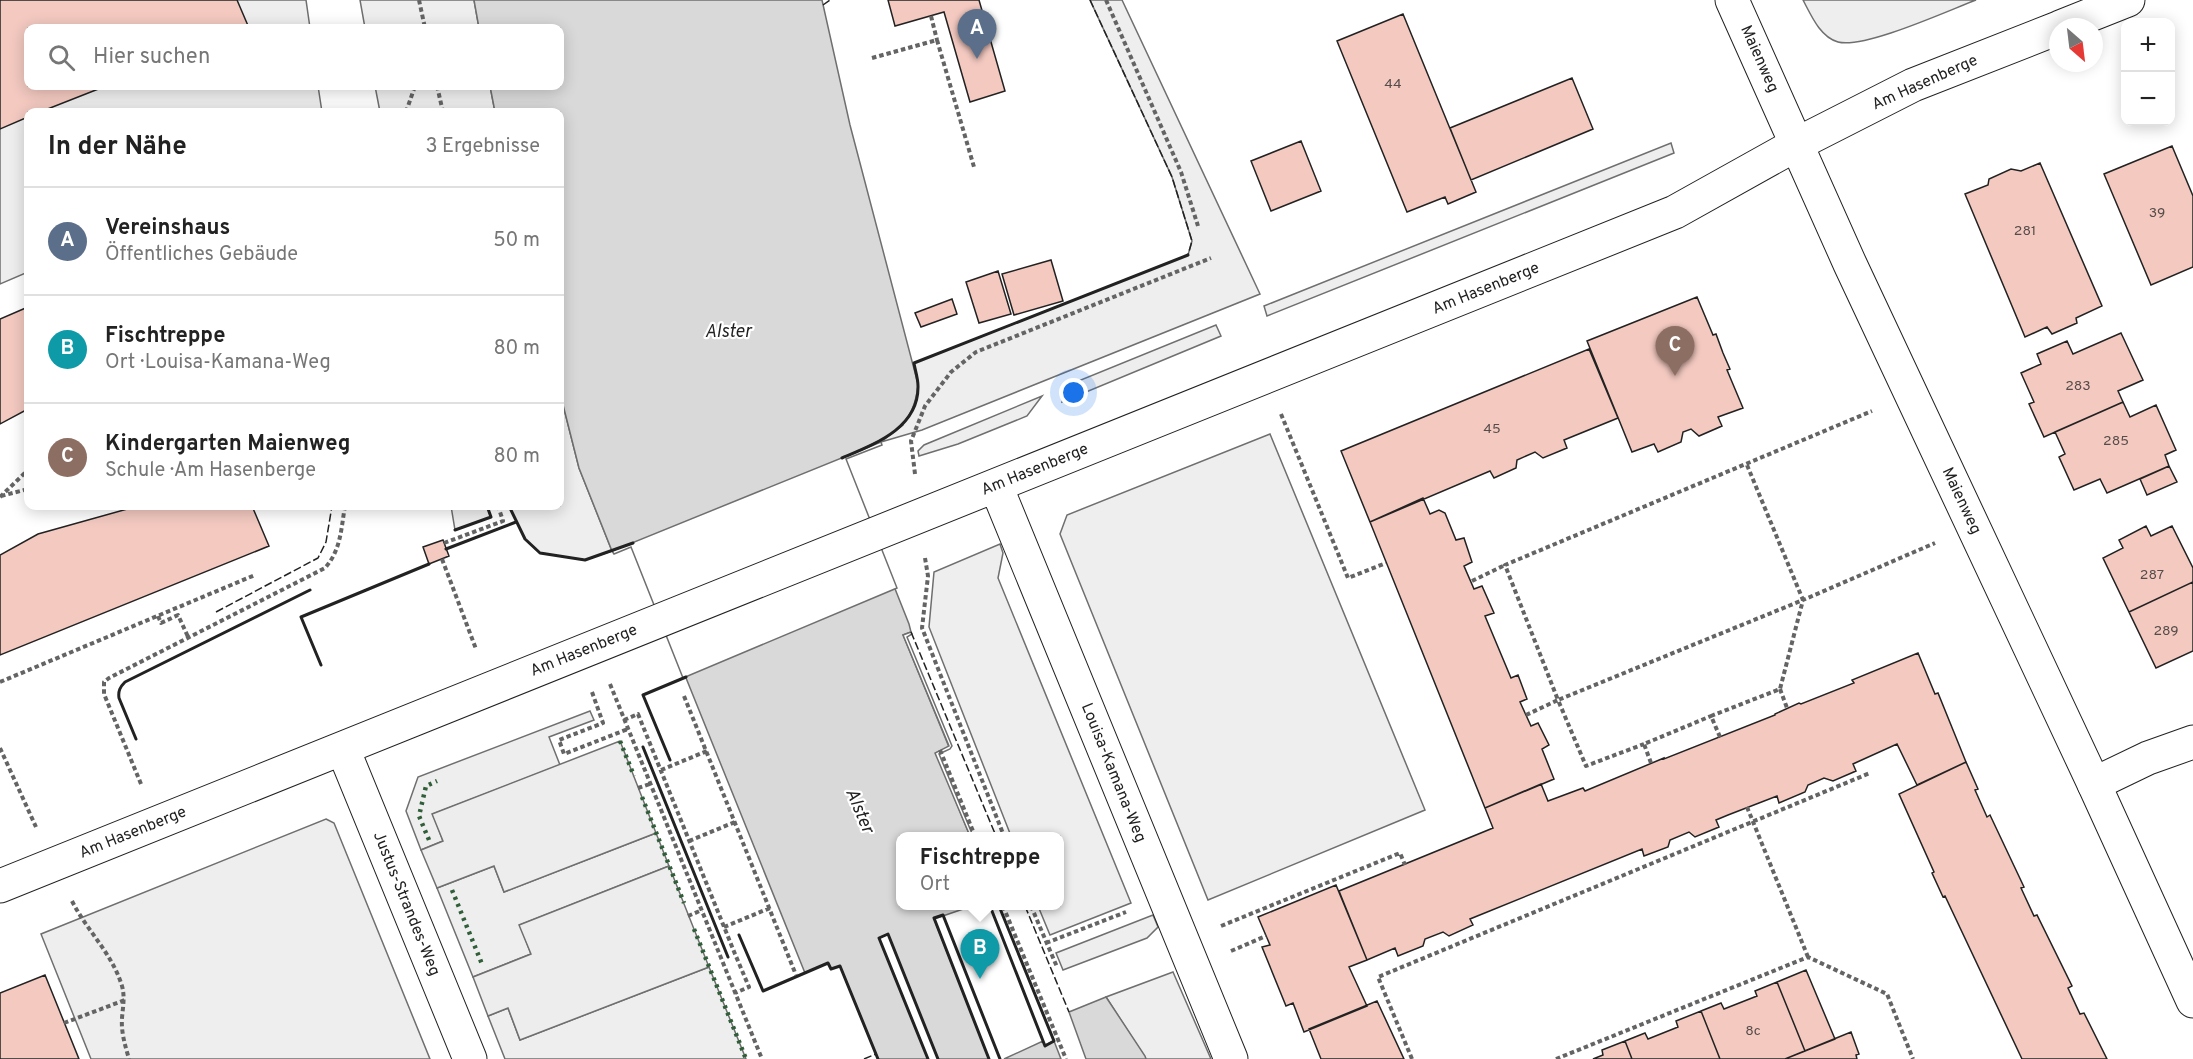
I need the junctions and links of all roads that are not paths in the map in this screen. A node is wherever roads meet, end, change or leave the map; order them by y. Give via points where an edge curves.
1 (1732, 0) edge
2 (2128, 0) edge
3 (2082, 18) edge
4 (2049, 31) edge
5 (1797, 144) junction
6 (996, 486) junction
7 (2193, 742) edge
8 (343, 750) junction
9 (2094, 784) junction
10 (0, 886) edge
11 (2193, 1001) edge
12 (470, 1059) edge
13 (1232, 1059) edge

1 - 5 street, Maienweg
2 - 3 street, Am Hasenberge
4 - 5 street, Am Hasenberge via 1912,85
5 - 6 street, Am Hasenberge via 1675,212
5 - 9 street, Maienweg
6 - 8 street, Am Hasenberge
6 - 13 street, Louisa-Kamana-Weg
7 - 9 street
8 - 10 street, Am Hasenberge
8 - 12 street, Justus-Strandes-Weg
9 - 11 street, Maienweg

